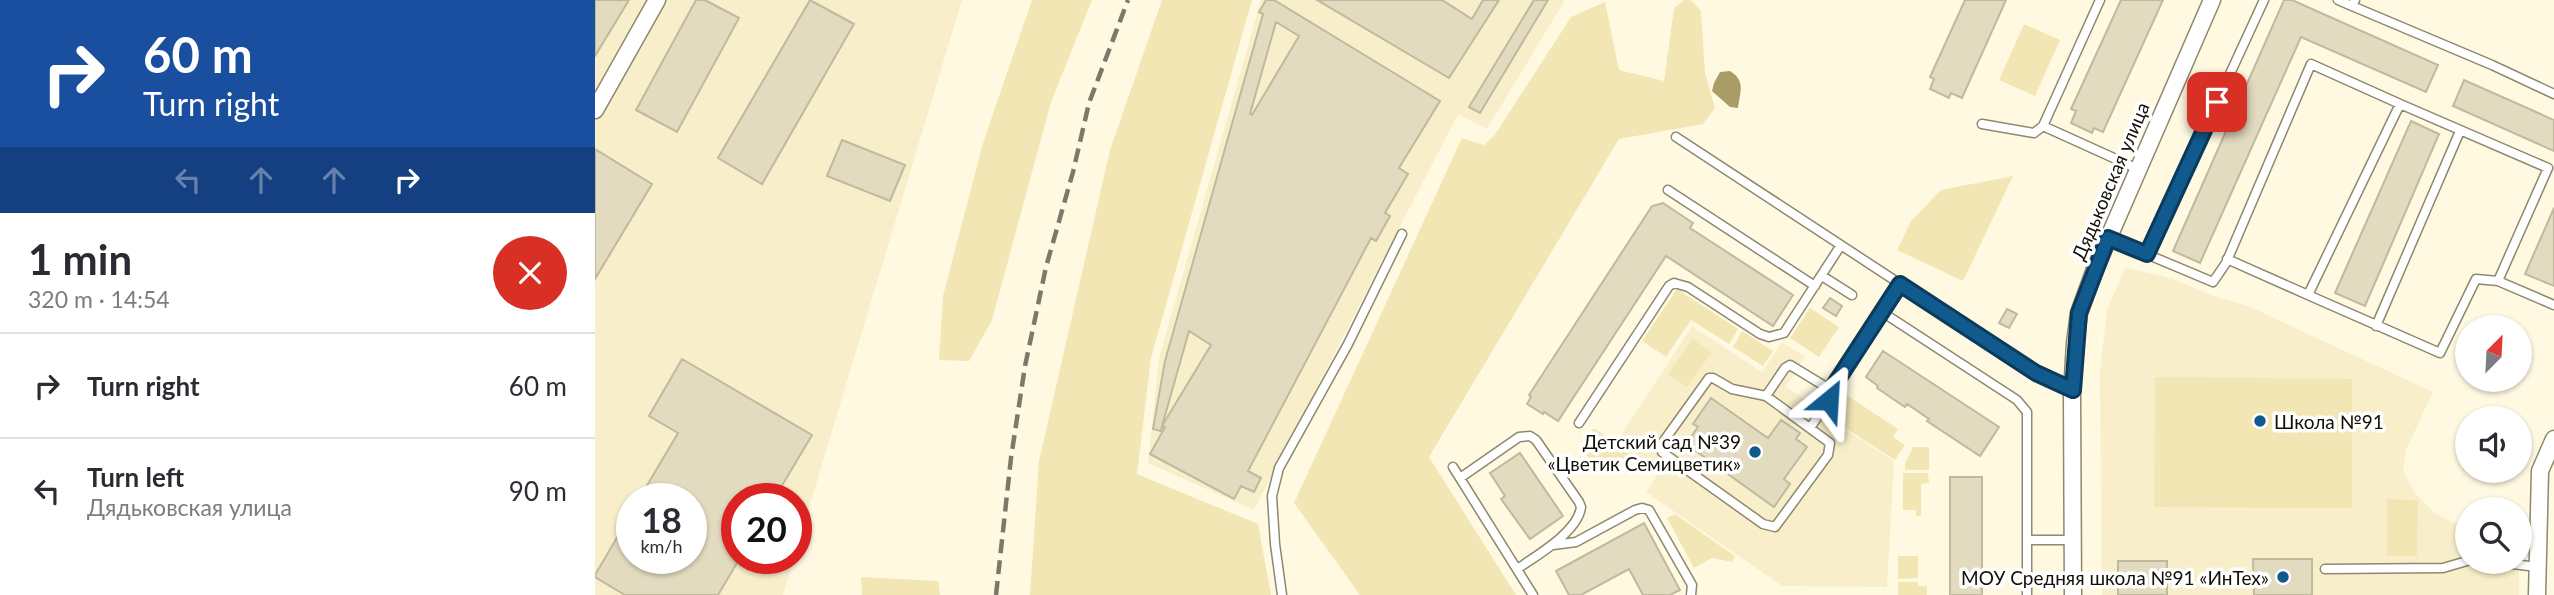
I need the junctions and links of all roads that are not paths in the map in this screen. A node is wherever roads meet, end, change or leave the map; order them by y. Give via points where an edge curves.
1 (657, 0) edge
2 (2100, 0) edge
3 (2212, 0) edge
4 (2264, 0) edge
5 (2338, 0) edge
6 (2354, 3) edge
7 (2554, 94) edge
8 (2400, 104) junction
9 (595, 110) edge
10 (1982, 124) dead end
11 (2043, 126) junction
12 (2461, 131) junction
13 (1676, 137) dead end
14 (2138, 169) junction
15 (1668, 190) dead end
16 (1402, 234) dead end
17 (2108, 238) junction
18 (1841, 246) junction
19 (2147, 254) junction
20 (2227, 259) junction
21 (1822, 276) junction
22 (2498, 281) junction
23 (1900, 284) junction
24 (1815, 286) junction
25 (1852, 295) dead end
26 (2308, 295) junction
27 (2554, 304) edge
28 (1882, 312) junction
29 (2376, 326) junction
30 (1831, 390) junction
31 (2073, 390) junction
32 (1766, 396) junction
33 (1579, 423) dead end
34 (1810, 428) junction
35 (2554, 439) edge
36 (1453, 467) dead end
37 (1460, 478) junction
38 (2028, 540) junction
39 (2072, 540) junction
40 (1553, 545) junction
41 (2455, 564) edge
42 (2532, 566) edge
43 (2537, 566) junction
44 (1517, 569) junction
45 (2325, 569) dead end
46 (1282, 595) edge
47 (1533, 595) edge
48 (1691, 595) edge
49 (2028, 595) edge
50 (2073, 595) edge
51 (2537, 595) edge

1 - 9 street
2 - 11 lane
3 - 14 street, Дядьковская улица
4 - 19 lane
5 - 6 lane
6 - 7 lane
8 - 12 lane
8 - 20 lane via 2311,64
8 - 26 lane
10 - 11 lane via 2034,133
11 - 14 lane
12 - 22 lane via 2548,168
12 - 29 lane
13 - 18 lane
14 - 17 street, Дядьковская улица
15 - 24 lane
16 - 46 lane via 1279,468 1272,496
17 - 19 lane
17 - 31 street, Дядьковская улица via 2079,313
18 - 21 lane
18 - 23 lane
19 - 20 lane via 2213,282
20 - 26 lane
21 - 24 lane
21 - 25 lane
22 - 27 lane
22 - 29 lane via 2476,279 2440,353
23 - 28 lane
23 - 31 lane via 2036,373
24 - 33 lane via 1784,333 1769,337 1674,283
26 - 29 lane
28 - 30 lane
28 - 38 lane via 2027,412
30 - 32 lane via 1790,365
30 - 34 lane
31 - 39 street, Дядьковская улица
32 - 34 lane
32 - 34 lane via 1732,389 1709,378 1663,442 1662,452 1763,524 1775,527 1830,450 1830,443
35 - 43 street via 2540,471
36 - 37 lane
37 - 40 lane via 1524,435 1536,440 1581,507 1577,519
37 - 44 lane
38 - 39 lane
38 - 49 lane
39 - 50 street, Дядьковская улица
40 - 44 lane
40 - 48 lane via 1576,542 1635,510 1649,510 1692,585
41 - 45 lane
42 - 43 lane
43 - 51 street
44 - 47 lane

